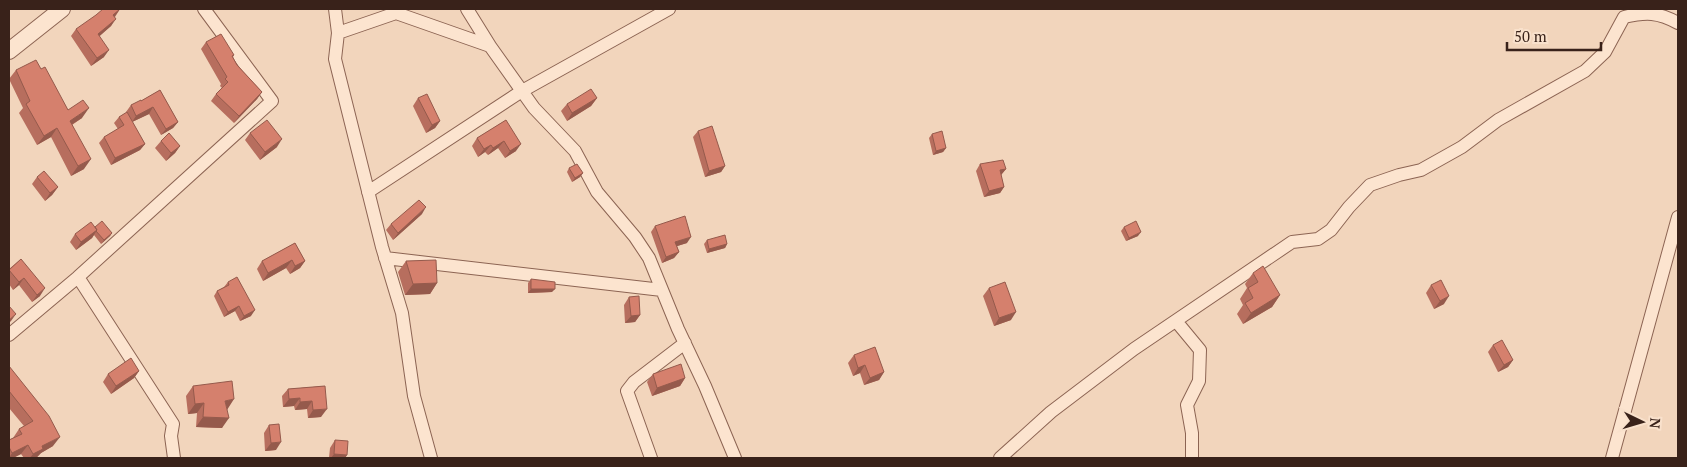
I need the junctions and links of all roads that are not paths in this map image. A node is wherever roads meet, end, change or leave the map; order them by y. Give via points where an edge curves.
1 (62, 9) edge
2 (204, 9) edge
3 (335, 9) edge
4 (467, 9) edge
5 (669, 9) edge
6 (1678, 23) edge
7 (338, 33) junction
8 (490, 46) junction
9 (9, 51) edge
10 (522, 91) junction
11 (368, 192) junction
12 (1678, 217) edge
13 (386, 258) junction
14 (78, 277) junction
15 (662, 290) junction
16 (1176, 321) junction
17 (9, 335) edge
18 (684, 343) junction
19 (174, 458) edge
20 (431, 458) edge
21 (651, 458) edge
22 (735, 458) edge
23 (1000, 458) edge
24 (1192, 458) edge
25 (1612, 458) edge

1 - 9 street
2 - 14 street via 272,101
3 - 7 street
4 - 8 street
5 - 10 street
6 - 16 street via 1646,12 1624,17 1605,52 1585,71 1498,120 1462,147 1420,170 1370,185 1331,230 1318,239 1292,242
7 - 8 street via 396,13
7 - 11 street via 335,59
8 - 10 street
10 - 11 street
10 - 15 street via 575,152 597,192 635,237 649,258
11 - 13 street
12 - 25 street
13 - 15 street
13 - 20 street via 402,313 414,396
14 - 17 street
14 - 19 street via 173,424
15 - 18 street
16 - 23 street via 1051,412
16 - 24 street via 1200,350 1199,382 1187,405
18 - 21 street via 626,391
18 - 22 street

